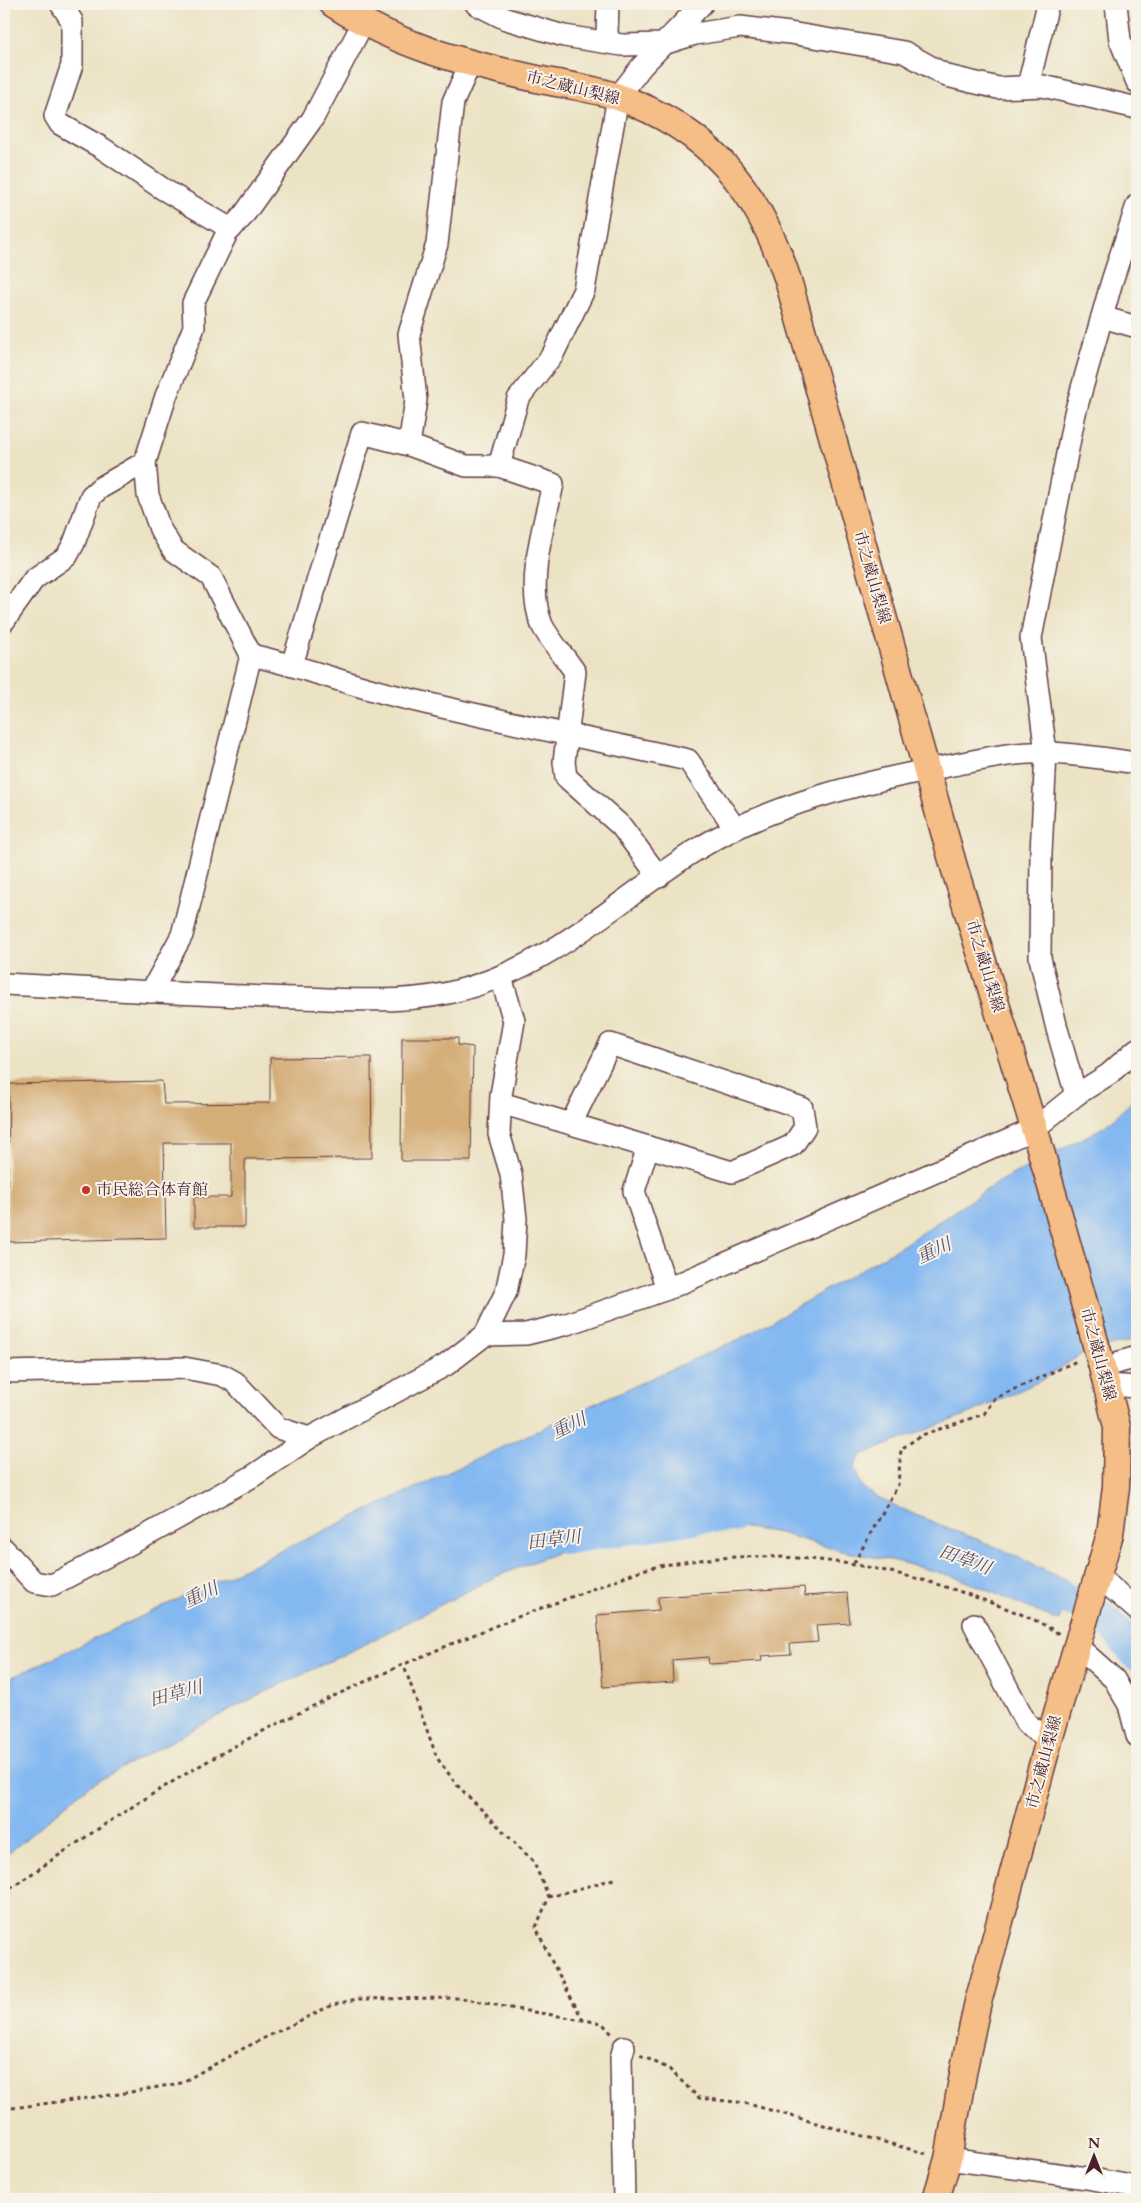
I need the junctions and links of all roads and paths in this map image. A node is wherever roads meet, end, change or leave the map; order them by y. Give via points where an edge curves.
1 (61, 4) edge
2 (333, 4) edge
3 (476, 4) edge
4 (608, 4) edge
5 (702, 4) edge
6 (1048, 4) edge
7 (1116, 4) edge
8 (361, 14) edge
9 (610, 43) junction
10 (663, 44) junction
11 (470, 64) junction
12 (1137, 82) edge
13 (1028, 86) junction
14 (618, 97) junction
15 (1137, 108) edge
16 (1137, 205) edge
17 (230, 229) junction
18 (1102, 317) junction
19 (1137, 327) edge
20 (409, 445) junction
21 (145, 462) junction
22 (499, 466) junction
23 (4, 621) edge
24 (251, 655) junction
25 (292, 664) junction
26 (569, 734) junction
27 (1046, 752) junction
28 (1137, 763) edge
29 (927, 770) junction
30 (735, 828) junction
31 (659, 877) junction
32 (501, 977) junction
33 (4, 984) edge
34 (151, 992) junction
35 (1137, 1049) edge
36 (1076, 1095) junction
37 (501, 1103) junction
38 (571, 1124) junction
39 (1036, 1135) junction
40 (648, 1147) junction
41 (666, 1289) junction
42 (485, 1335) junction
43 (1137, 1357) edge
44 (1098, 1368) junction
45 (4, 1372) edge
46 (1137, 1387) edge
47 (310, 1438) junction
48 (4, 1549) edge
49 (854, 1563) junction
50 (1096, 1579) junction
51 (1137, 1610) edge
52 (974, 1624) dead end
53 (1078, 1643) junction
54 (405, 1669) dead end
55 (1137, 1736) edge
56 (1049, 1740) junction
57 (617, 1878) dead end
58 (4, 1893) edge
59 (549, 1897) junction
60 (583, 2020) junction
61 (624, 2047) junction
62 (4, 2109) edge
63 (948, 2159) junction
64 (1137, 2187) edge
65 (624, 2199) edge
66 (936, 2199) edge

1 - 17 street via 72,21 72,65 56,116 60,124
2 - 8 main road, 市之蔵山梨線
3 - 9 street via 506,19 564,36
4 - 9 street
5 - 10 street
6 - 13 street
7 - 12 street via 1120,40
8 - 11 main road, 市之蔵山梨線 via 421,48
8 - 17 street via 313,118 243,216
9 - 10 street
10 - 13 street via 695,34 740,27 790,32 904,52 947,76 998,88
10 - 14 street
11 - 14 main road, 市之蔵山梨線
11 - 20 street via 453,102 437,244 409,334 416,400
13 - 15 street via 1043,86
14 - 22 street via 584,290 552,354 518,399
14 - 29 main road, 市之蔵山梨線 via 668,120 699,140 749,194 767,225 788,280
16 - 18 street
17 - 21 street via 193,303 194,328 166,396
18 - 19 street
18 - 27 street via 1075,413 1032,638
20 - 22 street via 466,466
20 - 25 street via 362,433
21 - 23 street via 91,496 67,556 34,580
21 - 24 street via 148,495 160,529 173,550 211,577
22 - 26 street via 553,484 535,562 537,607 542,625 575,672
24 - 25 street
24 - 34 street via 182,935
25 - 26 street via 347,684
26 - 30 street via 688,760
26 - 31 street via 564,762 566,776 620,826
27 - 28 street
27 - 29 street via 994,757
27 - 36 street via 1040,958
29 - 30 street via 877,780 785,808
29 - 39 main road, 市之蔵山梨線
30 - 31 street via 693,852
31 - 32 street via 564,944
32 - 34 street via 441,995 405,999 201,996
32 - 37 street via 514,1021
33 - 34 street
35 - 36 street via 1110,1074
36 - 39 street
37 - 38 street
37 - 42 street via 499,1134 511,1174 516,1219 514,1255 506,1292
38 - 40 street
38 - 40 street via 610,1044 802,1108 805,1127 793,1145 732,1172
39 - 41 street
39 - 44 main road, 市之蔵山梨線, bridge
40 - 41 street via 634,1191
41 - 42 street via 567,1324 526,1334
42 - 47 street via 446,1365
43 - 44 street
44 - 46 street
44 - 49 path via 996,1398 984,1414 922,1434 901,1449 898,1485
44 - 50 main road, 市之蔵山梨線 via 1117,1427 1116,1488 1110,1534
45 - 47 street via 184,1368 222,1375 235,1382 278,1428
47 - 48 street via 253,1476 52,1585 34,1582
49 - 53 path via 944,1584 1028,1617
49 - 58 path via 773,1557 685,1562 643,1570 572,1596 411,1660 248,1739 149,1796
50 - 51 street
50 - 53 main road, 市之蔵山梨線
52 - 56 street via 1026,1723
53 - 55 street via 1114,1679 1129,1705
53 - 56 main road, 市之蔵山梨線
54 - 59 path via 437,1758 457,1785 533,1861
56 - 63 main road, 市之蔵山梨線 via 977,2006
57 - 59 path
59 - 60 path via 536,1927
60 - 61 path via 602,2023
60 - 62 path via 461,1998 356,1999 330,2006 181,2083
61 - 63 path via 669,2069 698,2098 745,2103
61 - 65 street via 621,2058
63 - 64 street
63 - 66 main road, 市之蔵山梨線

